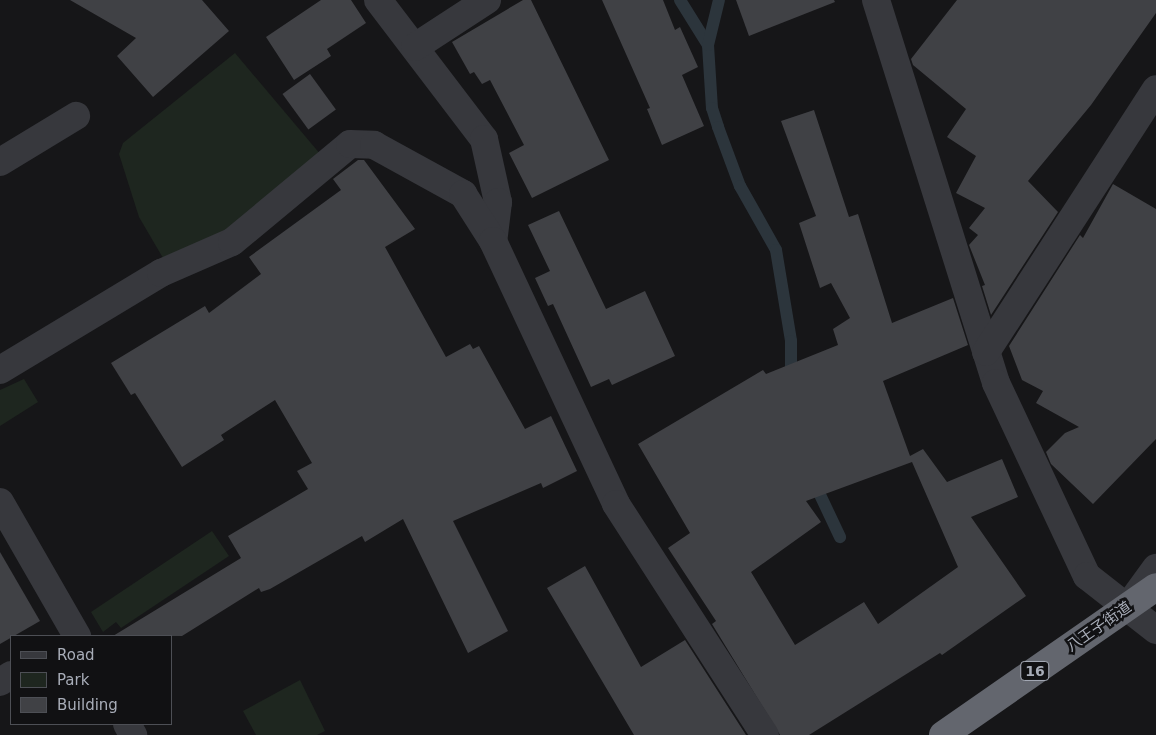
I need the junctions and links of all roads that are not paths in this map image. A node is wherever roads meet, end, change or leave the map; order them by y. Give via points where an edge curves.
1 (378, 0) edge
2 (487, 0) edge
3 (876, 0) edge
4 (415, 47) junction
5 (1156, 89) edge
6 (76, 116) dead end
7 (0, 162) edge
8 (494, 241) junction
9 (986, 352) junction
10 (0, 370) edge
11 (0, 502) edge
12 (1156, 568) edge
13 (1156, 587) edge
14 (1128, 606) junction
15 (1156, 630) edge
16 (76, 635) edge
17 (765, 735) edge
18 (943, 735) edge

1 - 4 street
2 - 4 street
3 - 9 street
4 - 8 street via 484,139 498,202
5 - 9 street
6 - 7 street
8 - 10 street via 463,194 374,145 350,144 232,242 161,273 142,288
8 - 17 street via 616,504
9 - 14 street via 996,383 1087,576
11 - 16 street
12 - 14 street
13 - 14 highway, 八王子街道 / 16
14 - 15 street
14 - 18 highway, 八王子街道 / 16

